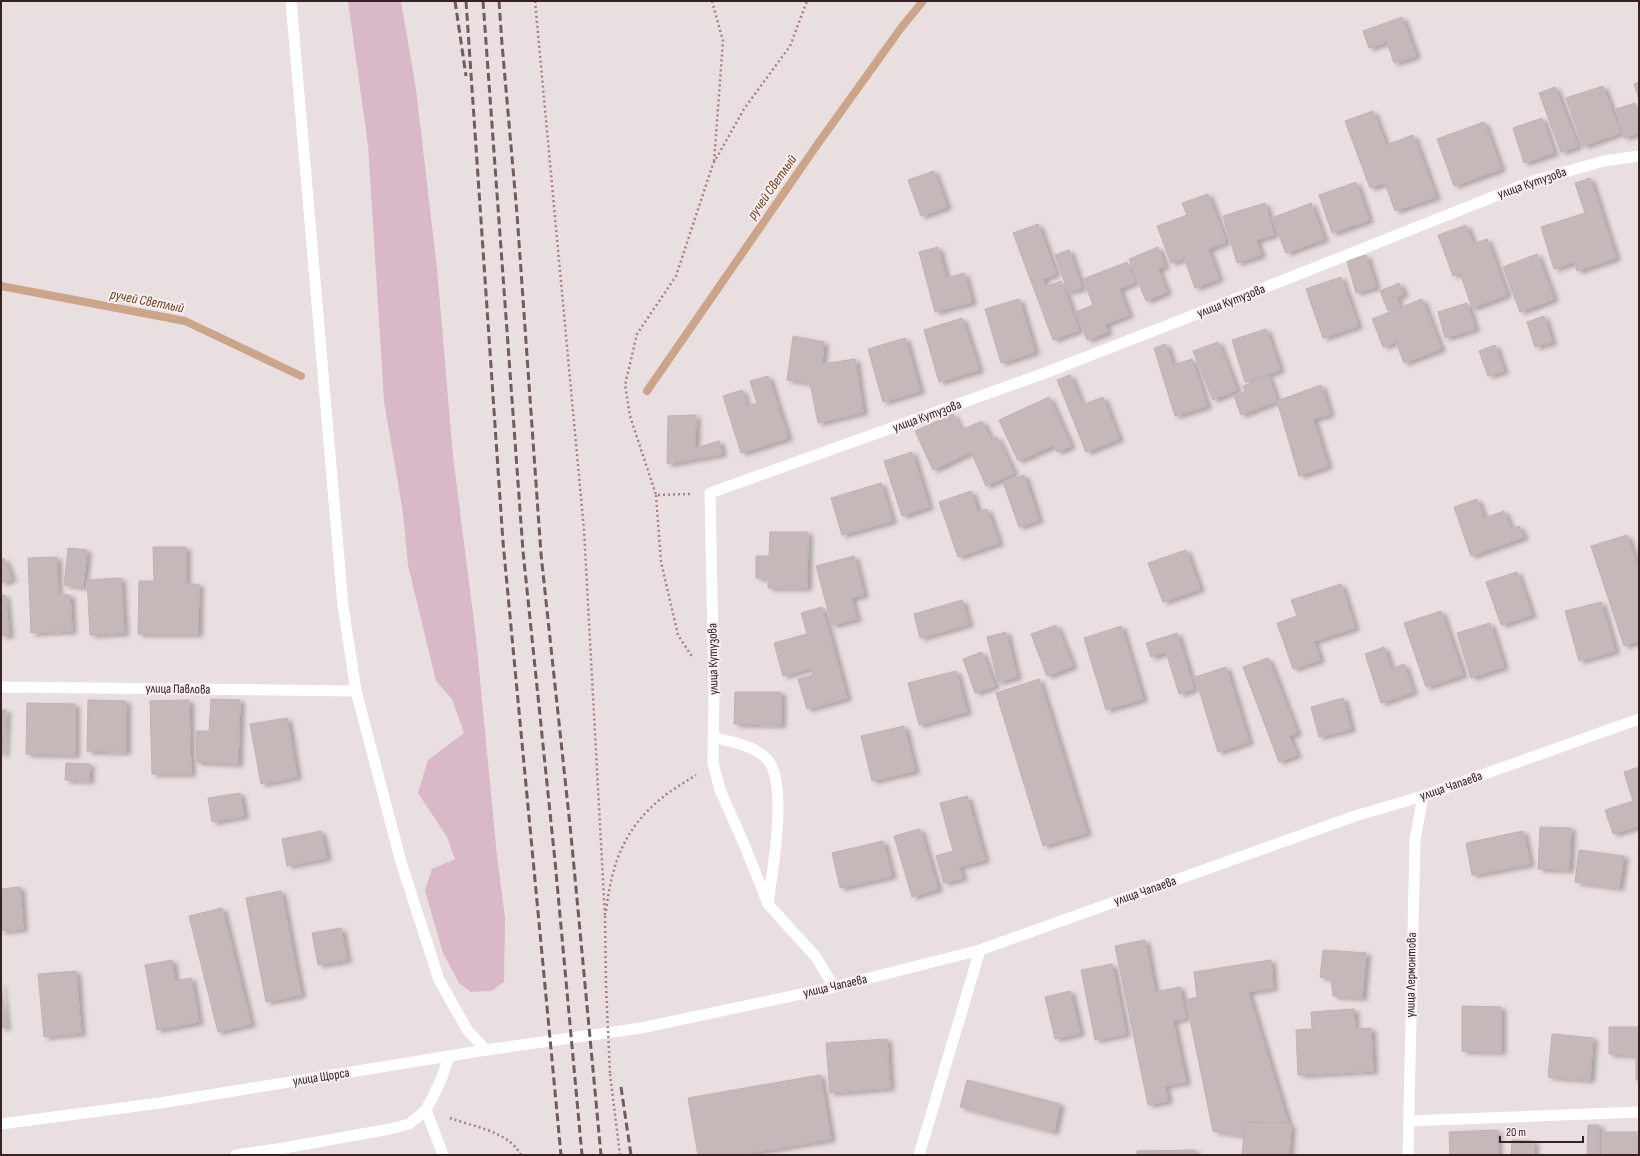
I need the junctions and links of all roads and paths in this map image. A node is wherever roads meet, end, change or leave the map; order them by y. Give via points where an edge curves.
1 (291, 1) edge
2 (535, 1) edge
3 (712, 1) edge
4 (807, 1) edge
5 (1639, 156) edge
6 (714, 164) junction
7 (710, 493) junction
8 (656, 495) junction
9 (694, 660) dead end
10 (1, 687) edge
11 (356, 691) junction
12 (1639, 719) edge
13 (713, 737) junction
14 (713, 763) junction
15 (1423, 796) junction
16 (768, 904) junction
17 (605, 917) junction
18 (980, 950) junction
19 (834, 987) junction
20 (640, 1028) joint
21 (486, 1050) junction
22 (449, 1057) junction
23 (426, 1110) junction
24 (1639, 1112) edge
25 (1408, 1121) junction
26 (1, 1124) edge
27 (236, 1155) edge
28 (444, 1155) edge
29 (521, 1155) edge
30 (620, 1155) edge
31 (918, 1155) edge
32 (1408, 1155) edge

1 - 11 street via 343,606
2 - 17 path via 584,530
3 - 6 path via 723,41
4 - 6 path via 790,46 744,109
5 - 7 street, улица Кутузова via 1604,161 1533,181 1052,370
6 - 8 path via 676,276 637,334 625,386 630,416
7 - 8 path
7 - 13 street, улица Кутузова
8 - 9 path via 661,562 678,635
10 - 11 street, улица Павлова
11 - 21 street via 401,862 439,980 468,1031
12 - 15 street, улица Чапаева
13 - 14 street, улица Кутузова
13 - 16 street via 750,748 767,759 776,776 779,810
14 - 16 street, улица Кутузова via 720,790
14 - 17 path via 662,797 636,824 620,850 609,883
15 - 18 street, улица Чапаева via 1355,816
15 - 25 street, улица Лермонтова via 1415,840
16 - 19 street, улица Кутузова via 816,957
17 - 30 path, bridge via 610,1074
18 - 19 street, улица Чапаева
18 - 31 street
19 - 20 street, улица Чапаева
20 - 21 street, улица Щорса
21 - 22 street, улица Щорса
22 - 23 street
22 - 26 street, улица Щорса via 160,1104
23 - 27 street via 409,1124 390,1129
23 - 28 street
23 - 29 path via 490,1131 507,1140
24 - 25 street
25 - 32 street, улица Лермонтова

